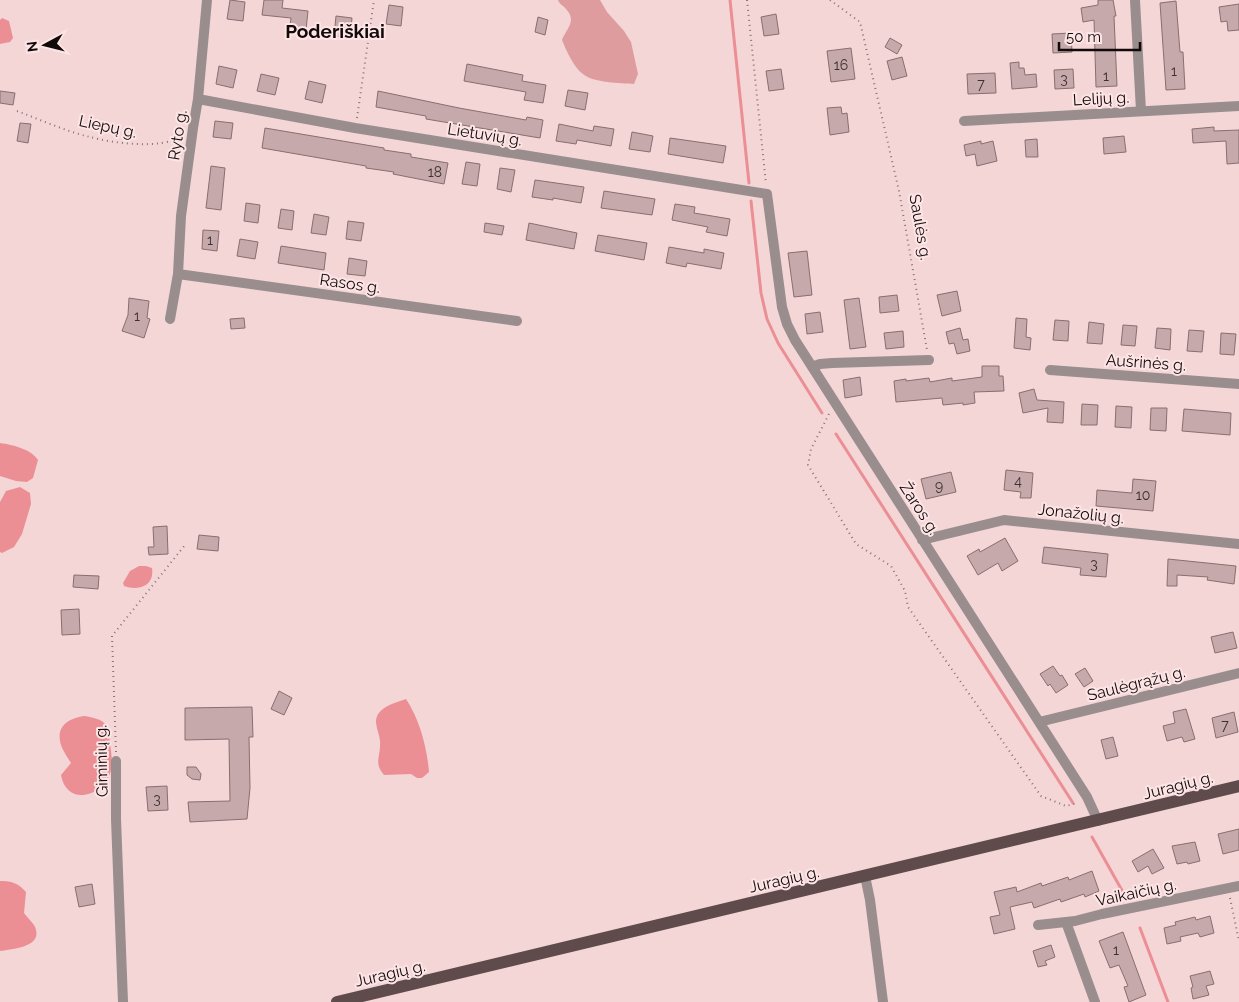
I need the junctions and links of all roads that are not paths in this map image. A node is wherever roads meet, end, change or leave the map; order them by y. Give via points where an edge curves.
1 (207, 0) edge
2 (1134, 0) edge
3 (198, 99) junction
4 (1239, 106) edge
5 (1141, 111) junction
6 (964, 121) dead end
7 (767, 194) joint
8 (178, 274) junction
9 (170, 319) dead end
10 (517, 321) dead end
11 (929, 360) road end
12 (812, 367) junction
13 (1050, 370) dead end
14 (1239, 384) edge
15 (922, 540) junction
16 (1239, 544) edge
17 (1239, 673) edge
18 (1039, 722) junction
19 (116, 761) road end
20 (1239, 786) edge
21 (1098, 821) junction
22 (864, 876) junction
23 (1239, 886) edge
24 (1066, 922) junction
25 (1038, 925) dead end
26 (379, 997) edge
27 (123, 1002) edge
28 (337, 1002) edge
29 (883, 1002) edge
30 (1095, 1002) edge

1 - 3 street, Ryto g.
2 - 5 street
3 - 7 street, Lietuvių g. via 356,128
3 - 8 street, Ryto g. via 192,128
4 - 5 street, Lelijų g.
5 - 6 street, Lelijų g.
7 - 12 street, Žaros g. via 782,306 794,340
8 - 9 street, Ryto g.
8 - 10 street, Rasos g.
11 - 12 street via 832,363
12 - 15 street, Žaros g.
13 - 14 street, Aušrinės g.
15 - 16 street, Jonažolių g. via 1004,520
15 - 18 street, Žaros g.
17 - 18 street, Saulėgrąžų g.
18 - 21 street, Žaros g.
19 - 27 street, Giminių g.
20 - 21 main road, Juragių g.
21 - 22 main road, Juragių g.
22 - 26 main road, Juragių g.
22 - 29 street
23 - 24 street, Vaikaičių g.
24 - 25 street, Vaikaičių g.
24 - 30 street
26 - 28 main road, Juragių g.

